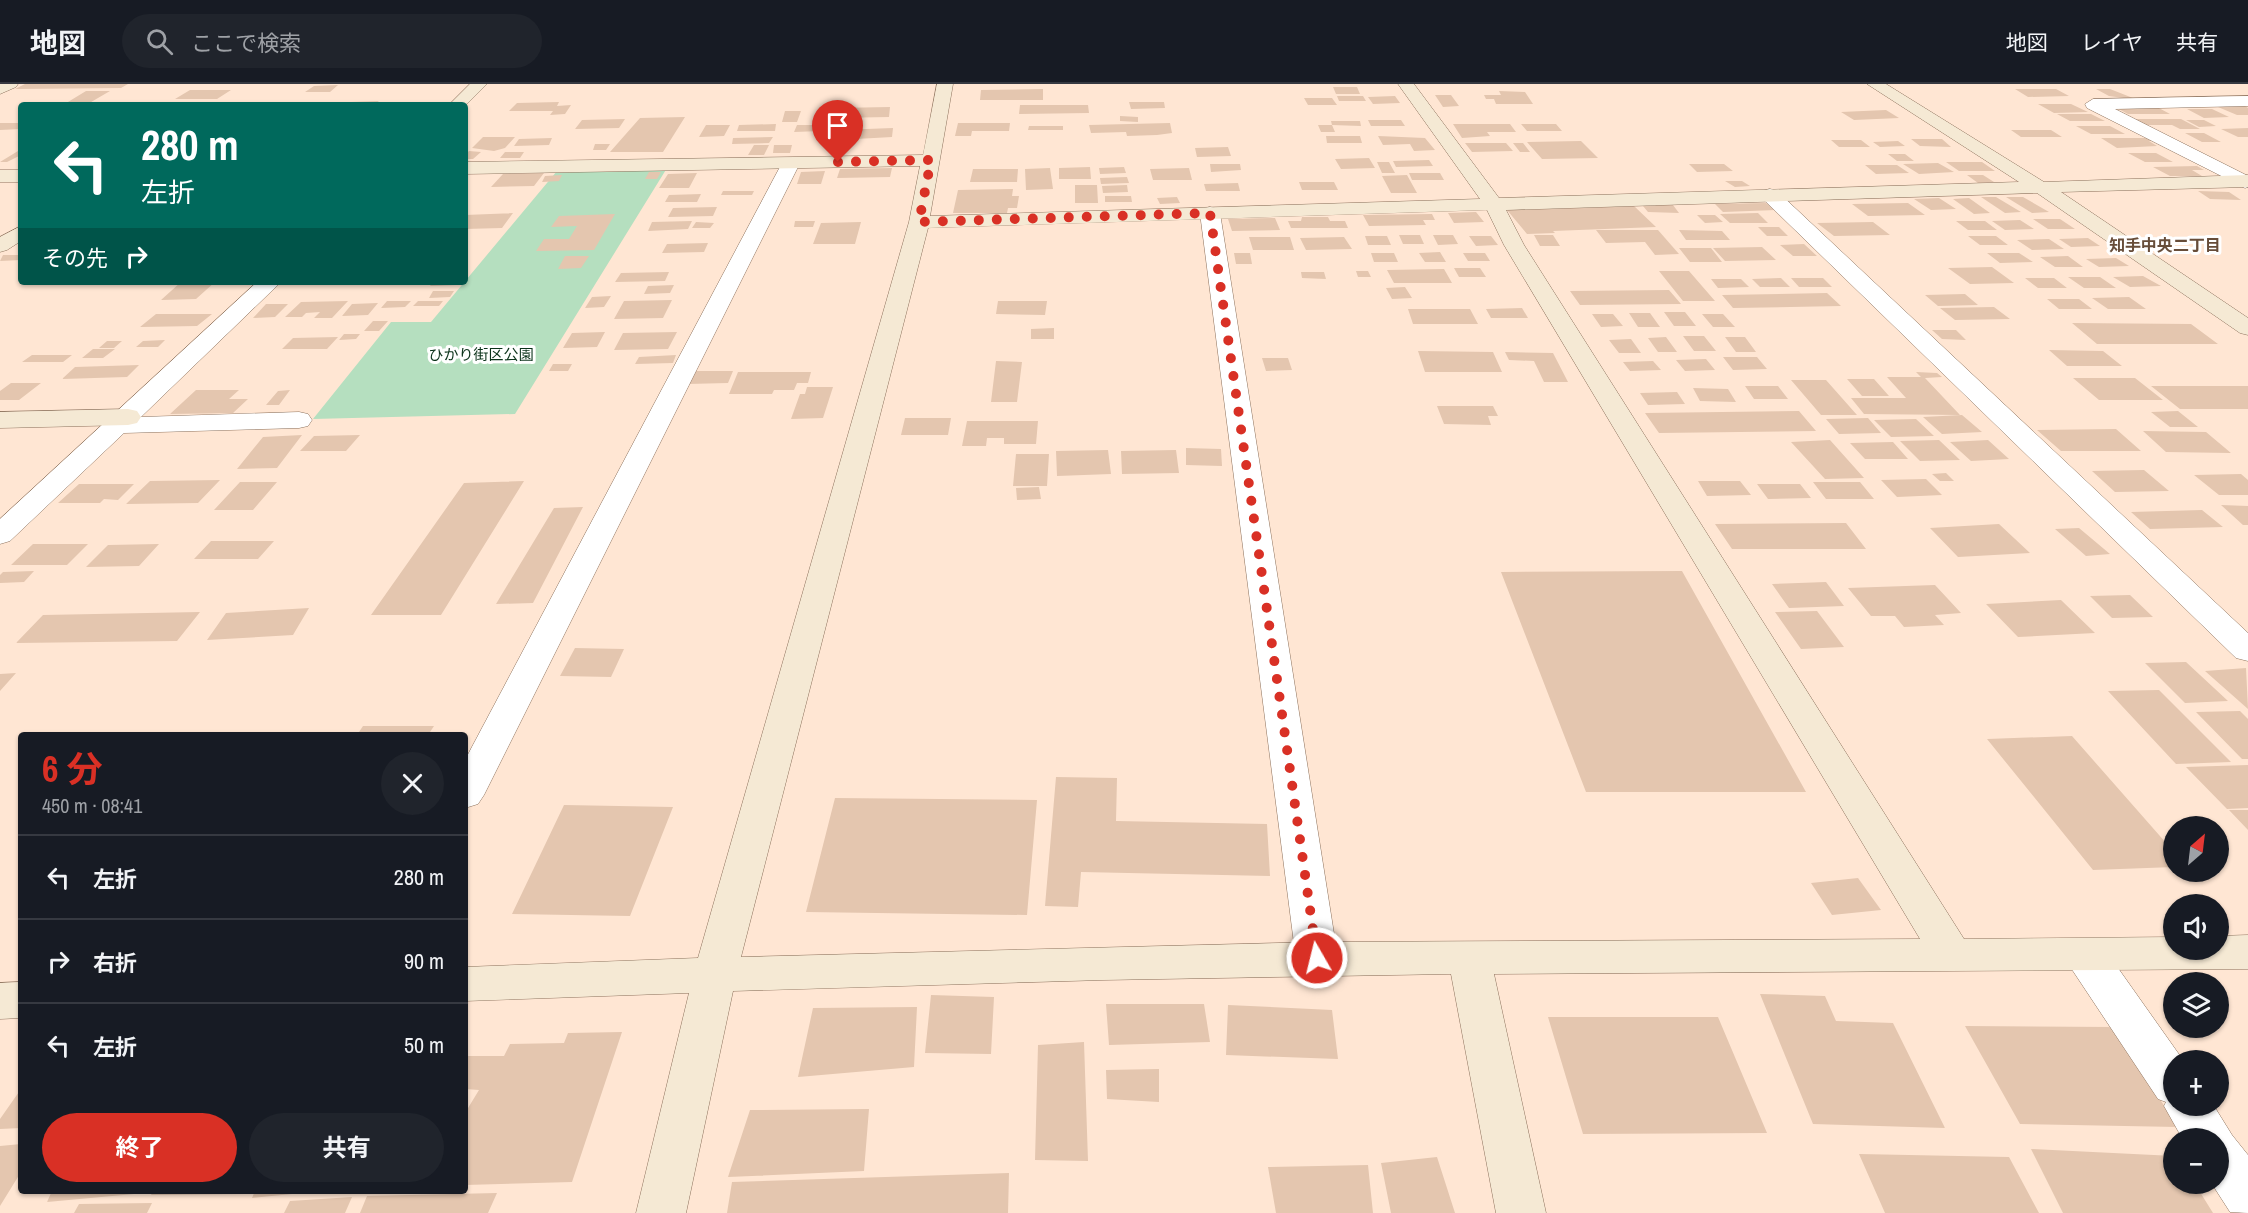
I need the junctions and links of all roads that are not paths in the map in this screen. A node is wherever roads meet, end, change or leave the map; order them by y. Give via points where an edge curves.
1 (10, 84) edge
2 (479, 84) edge
3 (945, 84) edge
4 (1406, 84) edge
5 (1875, 84) edge
6 (0, 89) edge
7 (2248, 101) edge
8 (460, 102) edge
9 (931, 160) junction
10 (791, 163) junction
11 (468, 168) edge
12 (0, 176) edge
13 (18, 176) edge
14 (2246, 182) edge
15 (2043, 189) junction
16 (1770, 195) junction
17 (1494, 205) junction
18 (1210, 213) junction
19 (919, 222) junction
20 (18, 234) edge
21 (0, 246) edge
22 (267, 285) edge
23 (2248, 328) edge
24 (0, 420) edge
25 (299, 420) dead end
26 (124, 421) junction
27 (0, 535) edge
28 (2248, 651) edge
29 (468, 789) edge
30 (2248, 952) edge
31 (1951, 954) junction
32 (2086, 956) junction
33 (1317, 958) junction
34 (1469, 958) junction
35 (715, 975) junction
36 (468, 984) edge
37 (18, 1000) edge
38 (0, 1001) edge
39 (2163, 1069) edge
40 (2229, 1168) edge
41 (2248, 1196) edge
42 (661, 1213) edge
43 (1521, 1213) edge

1 - 6 street
2 - 8 street
3 - 9 street
4 - 17 street
5 - 15 street
7 - 14 street via 2093,104
9 - 10 street
9 - 19 street
10 - 11 street
10 - 29 street
12 - 13 street
14 - 15 street
15 - 16 street
15 - 23 street
16 - 17 street
16 - 28 street
17 - 18 street
17 - 31 street via 1514,245
18 - 19 street
18 - 33 street
19 - 35 street
20 - 21 street
22 - 26 street
24 - 26 street
25 - 26 street
26 - 27 street
30 - 32 street
31 - 32 street
31 - 34 street
32 - 39 street
33 - 34 street
33 - 35 street
34 - 43 street
35 - 36 street
35 - 42 street
37 - 38 street
40 - 41 street

